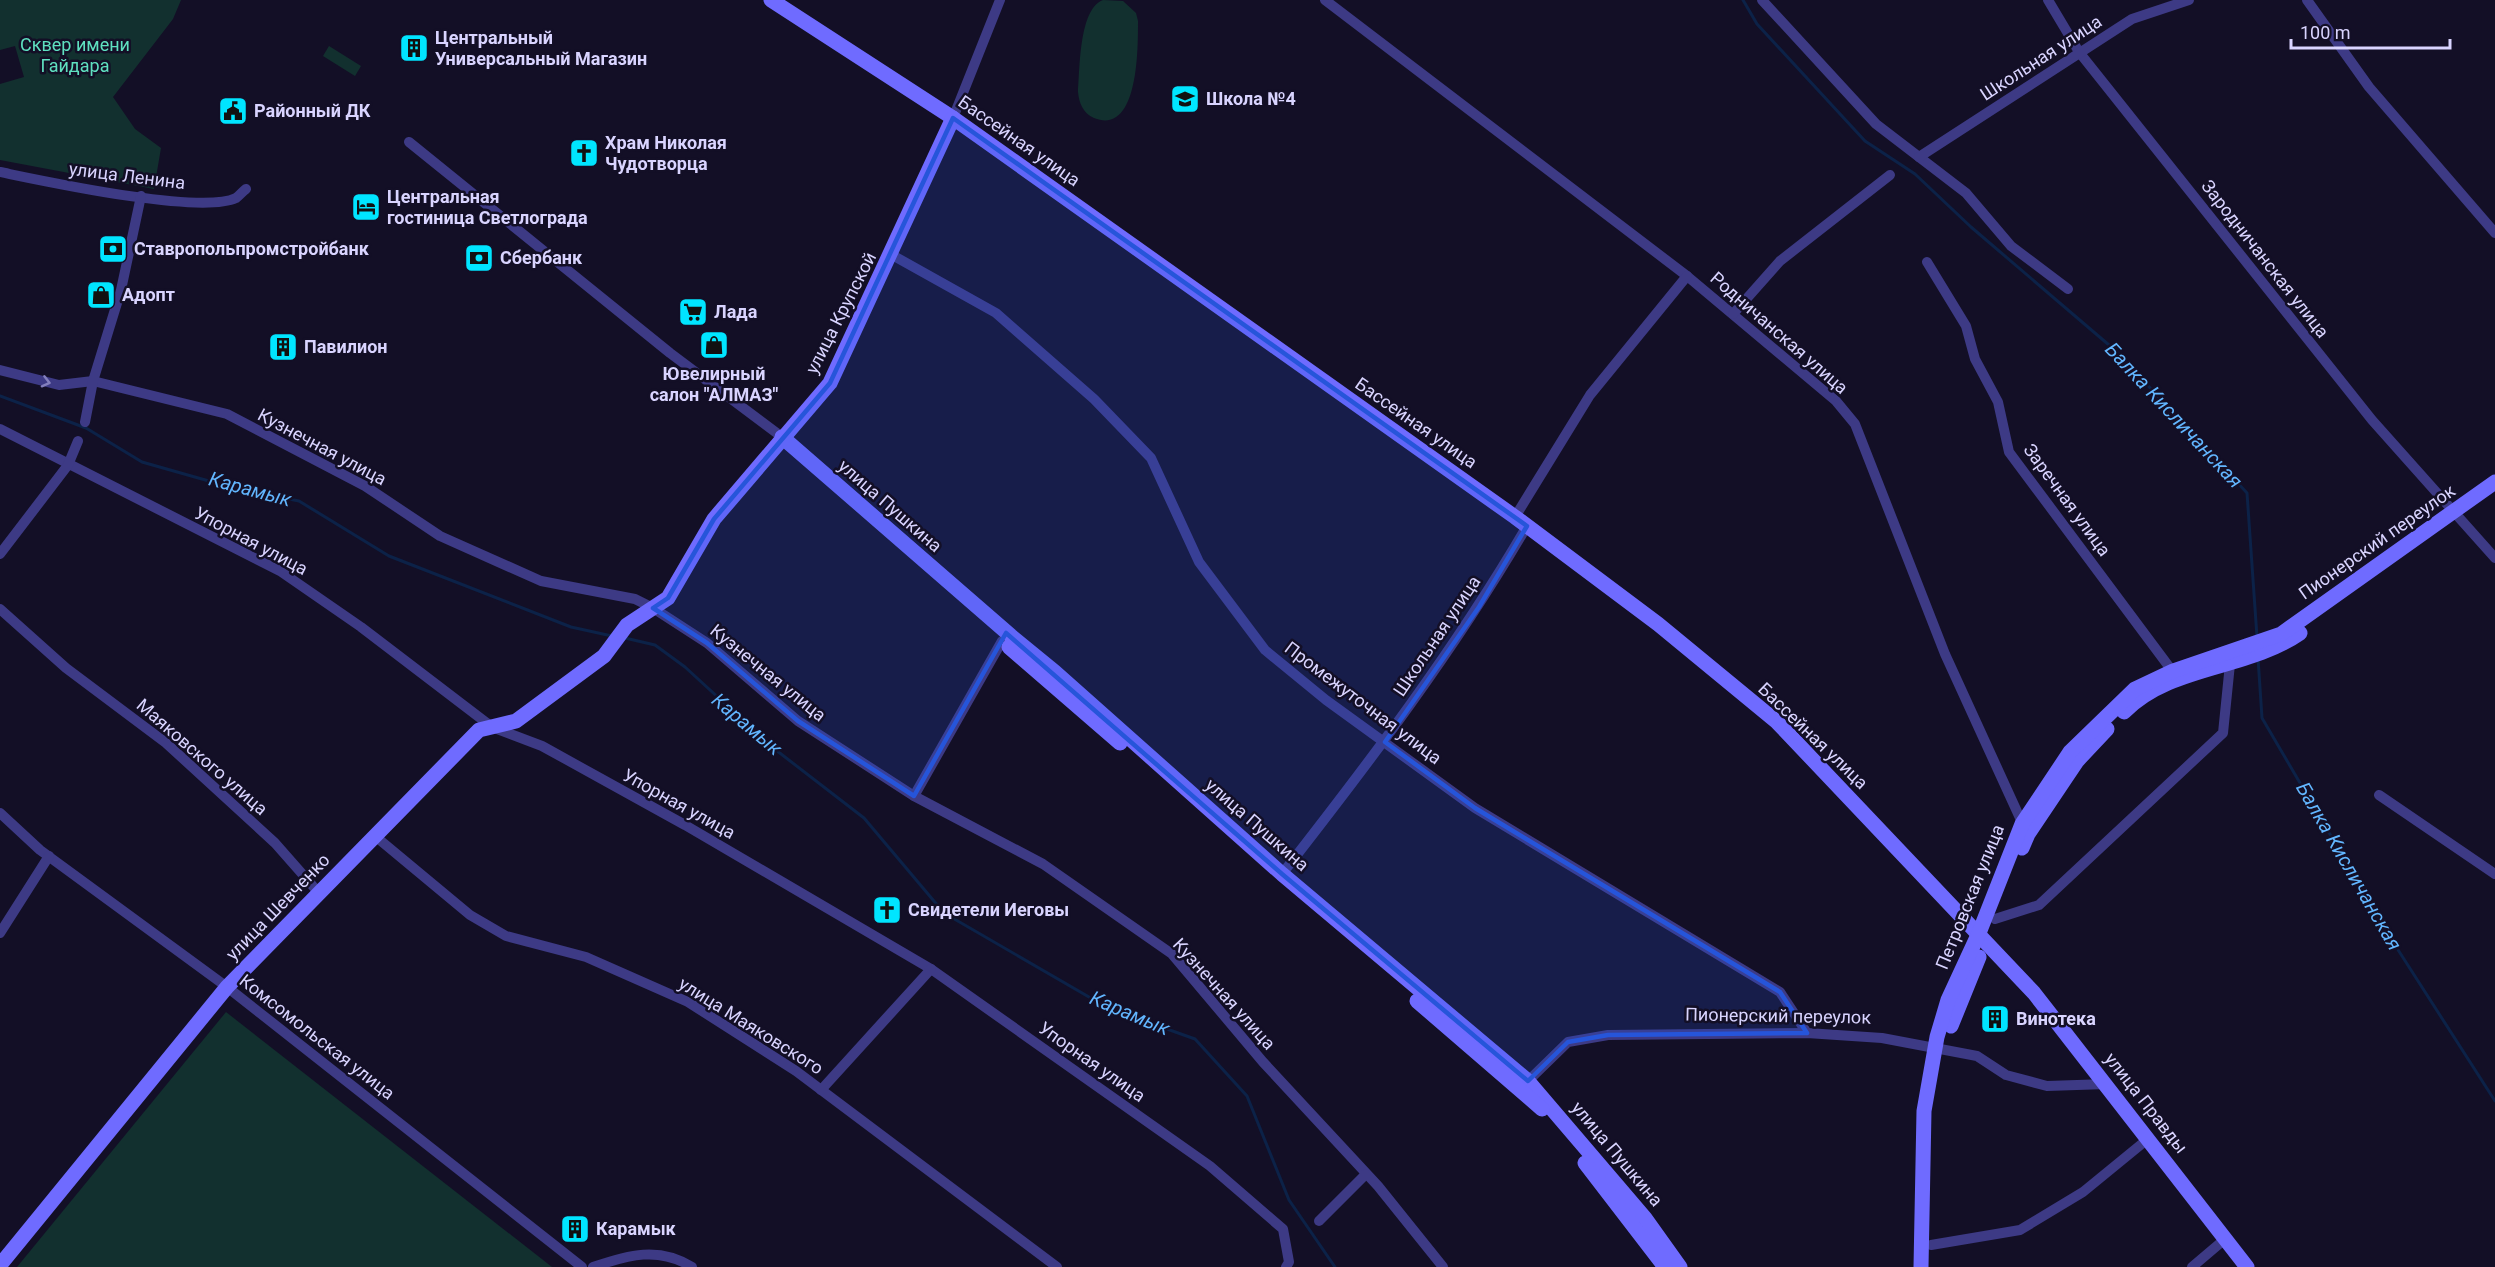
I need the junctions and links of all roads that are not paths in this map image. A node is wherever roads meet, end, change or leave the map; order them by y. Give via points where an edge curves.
1 (771, 0) edge
2 (1000, 0) edge
3 (1325, 0) edge
4 (1762, 0) edge
5 (2048, 0) edge
6 (2188, 0) edge
7 (2307, 0) edge
8 (2079, 52) junction
9 (953, 118) junction
10 (409, 142) dead end
11 (1919, 158) junction
12 (0, 172) edge
13 (1890, 176) dead end
14 (246, 189) dead end
15 (141, 196) junction
16 (2495, 233) edge
17 (892, 255) junction
18 (1927, 262) dead end
19 (1687, 276) junction
20 (2068, 289) dead end
21 (1732, 314) junction
22 (0, 370) edge
23 (93, 381) junction
24 (85, 422) dead end
25 (0, 429) edge
26 (782, 437) junction
27 (78, 441) dead end
28 (68, 465) junction
29 (2495, 482) edge
30 (2495, 494) edge
31 (2460, 520) junction
32 (1521, 521) junction
33 (0, 554) edge
34 (2495, 558) edge
35 (653, 608) junction
36 (0, 609) edge
37 (627, 625) joint
38 (1006, 639) junction
39 (2282, 639) junction
40 (2230, 664) junction
41 (2176, 675) junction
42 (492, 727) junction
43 (1385, 742) junction
44 (2379, 795) dead end
45 (914, 796) junction
46 (0, 813) edge
47 (2025, 829) junction
48 (375, 836) junction
49 (49, 856) junction
50 (1282, 874) junction
51 (2495, 874) edge
52 (319, 893) junction
53 (1995, 919) junction
54 (0, 933) edge
55 (1983, 937) junction
56 (931, 969) junction
57 (227, 987) junction
58 (1807, 1033) junction
59 (1940, 1048) junction
60 (1528, 1081) junction
61 (2107, 1084) junction
62 (821, 1090) junction
63 (2149, 1138) junction
64 (1366, 1174) junction
65 (1319, 1221) dead end
66 (2225, 1239) junction
67 (1931, 1245) junction
68 (0, 1265) edge
69 (582, 1267) edge
70 (593, 1267) edge
71 (693, 1267) edge
72 (1057, 1267) edge
73 (1286, 1267) edge
74 (1443, 1267) edge
75 (1665, 1267) edge
76 (1680, 1267) edge
77 (1921, 1267) edge
78 (1931, 1267) edge
79 (2192, 1267) edge
80 (2247, 1267) edge

1 - 9 street, Бассейная улица
2 - 9 street, улица Крупской
3 - 19 street, Родничанская улица
4 - 11 street via 1876,124
5 - 8 street, Зародничанская улица
6 - 8 street, Школьная улица via 2132,19
7 - 16 street via 2369,87
8 - 11 street, Школьная улица
8 - 31 street, Зародничанская улица via 2372,420
9 - 17 street, улица Крупской
9 - 32 street, Бассейная улица
10 - 26 street, улица Пушкина
11 - 20 street via 1966,194 2011,246
12 - 15 street, улица Ленина
13 - 21 street via 1780,261
14 - 15 street, улица Ленина via 236,198 219,201
15 - 23 street via 121,290
17 - 26 street, улица Крупской via 830,383
17 - 43 street, Промежуточная улица via 996,313 1094,399 1151,458 1199,562 1265,650
18 - 41 street, Заречная улица via 1966,326 1975,359 1998,402 2009,452
19 - 21 street, Родничанская улица
19 - 32 street, Школьная улица via 1590,395
21 - 47 street, Родничанская улица via 1836,401 1855,424 1945,654
22 -> 23 street, Кузнечная улица via 59,385
23 - 24 street
23 - 35 street, Кузнечная улица via 227,414 365,486 440,536 541,582 635,599
25 - 28 street, Упорная улица
26 - 35 street, улица Крупской via 714,519 668,598
26 - 38 street, улица Пушкина
27 - 28 street
28 - 33 street
28 - 42 street, Упорная улица via 280,571
29 - 31 street, Пионерский переулок
30 - 31 street, Пионерский переулок
31 - 34 street, Зародничанская улица
31 - 39 street, Пионерский переулок
32 - 43 street, Школьная улица via 1479,607
32 - 55 street, Бассейная улица via 1658,624 1777,723
35 - 37 street, улица Крупской
35 - 45 street, Кузнечная улица via 706,643 798,721
36 - 52 street, Маяковского улица via 66,668 166,743 275,843
37 - 42 street, улица Шевченко via 604,656 516,720
38 - 45 street
38 - 50 street, улица Пушкина via 1055,672
38 - 75 street, улица Пушкина via 1541,1107
39 - 40 street
39 - 41 street via 2237,649
40 - 41 street
40 - 53 street via 2223,733 2039,905
41 - 47 street via 2135,701 2077,761
42 - 48 street, улица Шевченко via 479,730
42 - 56 street, Упорная улица via 542,746
43 - 50 street, Школьная улица
43 - 58 street, Промежуточная улица via 1475,808 1780,993
44 - 51 street
45 - 64 street, Кузнечная улица via 1043,864 1172,954 1263,1062
46 - 49 street, Комсомольская улица
47 - 53 street
47 - 55 street, Петровская улица
48 - 52 street, улица Шевченко
48 - 62 street, улица Маяковского via 470,915 506,936 586,957 688,1002
49 - 54 street
49 - 57 street, Комсомольская улица
50 - 60 street, улица Пушкина
52 - 57 street, улица Шевченко
53 - 55 street
55 - 59 street
55 - 61 street, улица Правды
56 - 62 street
56 - 73 street, Упорная улица via 1210,1166 1283,1229 1289,1262
57 - 68 street, улица Шевченко
57 - 69 street, Комсомольская улица
58 - 59 street, Пионерский переулок via 1882,1038
58 - 60 street, Пионерский переулок via 1608,1035 1568,1042
59 - 61 street, Пионерский переулок via 1977,1056 2006,1074 2047,1086
59 - 67 street
59 - 77 street via 1924,1111
60 - 76 street, улица Пушкина via 1645,1218
61 - 63 street, улица Правды
62 - 72 street, улица Маяковского
63 - 66 street, улица Правды
63 - 67 street via 2083,1192 2020,1230
64 - 65 street
64 - 74 street, Кузнечная улица
66 - 79 street
66 - 80 street, улица Правды
67 - 78 street
70 - 71 street via 631,1254 659,1253

